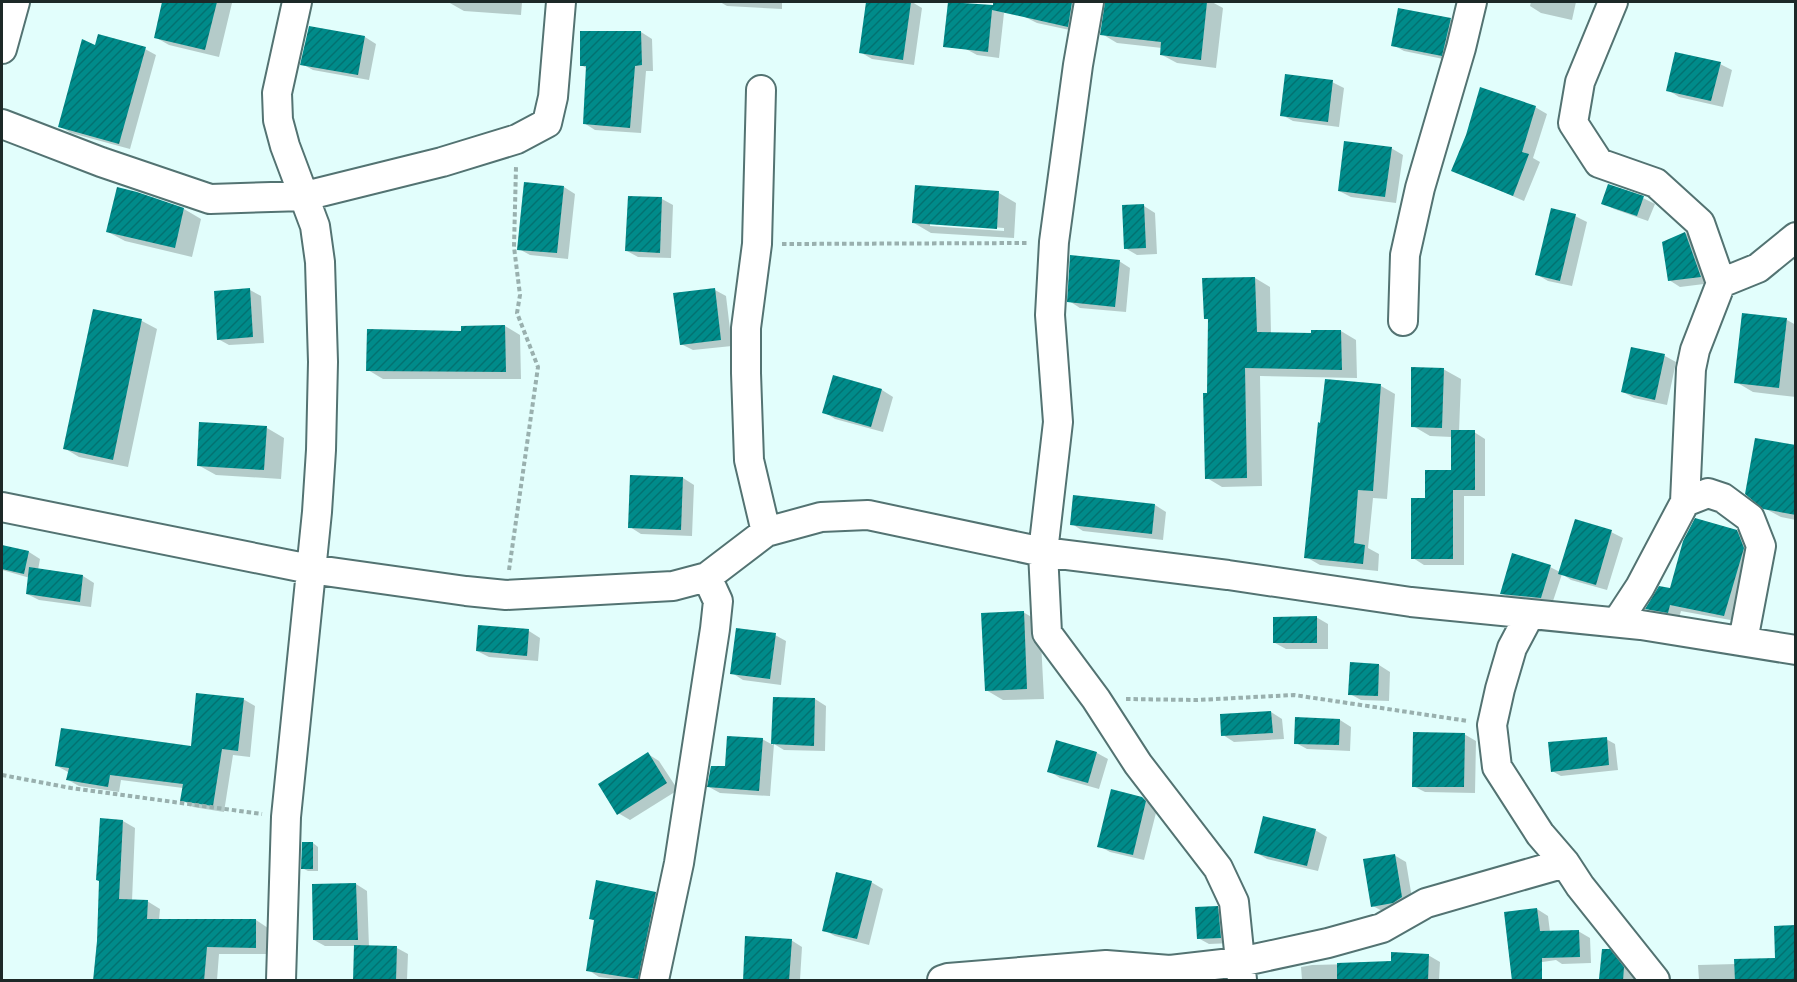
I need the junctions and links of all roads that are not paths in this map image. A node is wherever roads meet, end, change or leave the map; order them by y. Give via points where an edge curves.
1 (15, 2) edge
2 (297, 2) edge
3 (561, 2) edge
4 (1089, 2) edge
5 (1472, 2) edge
6 (1613, 2) edge
7 (2, 49) edge
8 (761, 90) dead end
9 (2, 124) edge
10 (304, 196) junction
11 (1796, 237) edge
12 (1721, 283) junction
13 (1403, 321) dead end
14 (1685, 502) junction
15 (2, 507) edge
16 (766, 532) junction
17 (1043, 552) junction
18 (310, 569) junction
19 (707, 577) junction
20 (1530, 614) junction
21 (1617, 622) junction
22 (1743, 641) junction
23 (1796, 650) edge
24 (1564, 863) junction
25 (1241, 971) edge
26 (1166, 975) edge
27 (281, 981) edge
28 (654, 981) edge
29 (942, 981) edge
30 (1655, 981) edge

1 - 7 street
2 - 10 street via 277,93 278,120
3 - 10 street via 554,97 547,123 517,139 442,162
4 - 17 street via 1054,243 1050,315 1058,422
5 - 13 street via 1405,255
6 - 12 street via 1580,82 1573,123 1599,163 1656,183 1700,223
8 - 16 street via 758,244 746,328 746,373 749,460
9 - 10 street via 210,199
10 - 18 street via 315,226 320,262 323,362 321,460
11 - 12 street via 1758,268
12 - 14 street via 1691,369
14 - 21 street
14 - 22 street via 1708,493 1723,498 1750,518 1761,546
15 - 18 street
16 - 17 street via 821,517 868,515
16 - 19 street
17 - 20 street via 1411,602
17 - 25 street via 1047,633 1138,764 1218,868 1234,902
18 - 19 street via 506,595 673,586
18 - 27 street via 286,818
19 - 28 street via 718,601 715,629 679,863
20 - 21 street
20 - 24 street via 1512,648 1492,725 1497,767 1540,834
21 - 22 street
22 - 23 street
24 - 25 street via 1426,903 1382,928
24 - 30 street
25 - 26 street
26 - 29 street via 1106,965

